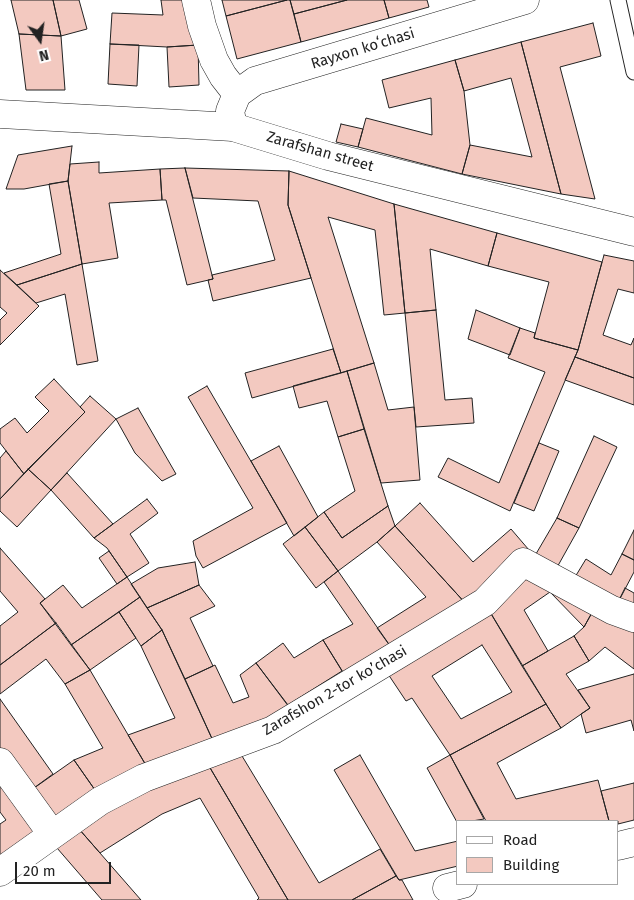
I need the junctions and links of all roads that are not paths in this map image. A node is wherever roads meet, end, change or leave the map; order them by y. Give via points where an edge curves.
1 (196, 0) edge
2 (525, 0) edge
3 (618, 0) edge
4 (634, 72) edge
5 (237, 94) junction
6 (0, 114) edge
7 (233, 127) junction
8 (634, 232) edge
9 (634, 618) edge
10 (0, 762) edge
11 (52, 834) junction
12 (634, 842) edge
13 (619, 846) edge
14 (0, 872) edge

1 - 5 street via 214,60
2 - 5 street, Rayxon koʻchasi via 256,81
3 - 4 lane
5 - 7 street via 230,111
6 - 7 street, Zarafshan street
7 - 8 street, Zarafshan street via 328,156
9 - 11 street, Zarafshon 2-tor koʼchasi via 612,610 523,562 486,602 273,730 144,778 100,801
10 - 11 street
11 - 14 street, Zarafshon 2-tor koʼchasi
12 - 13 street

